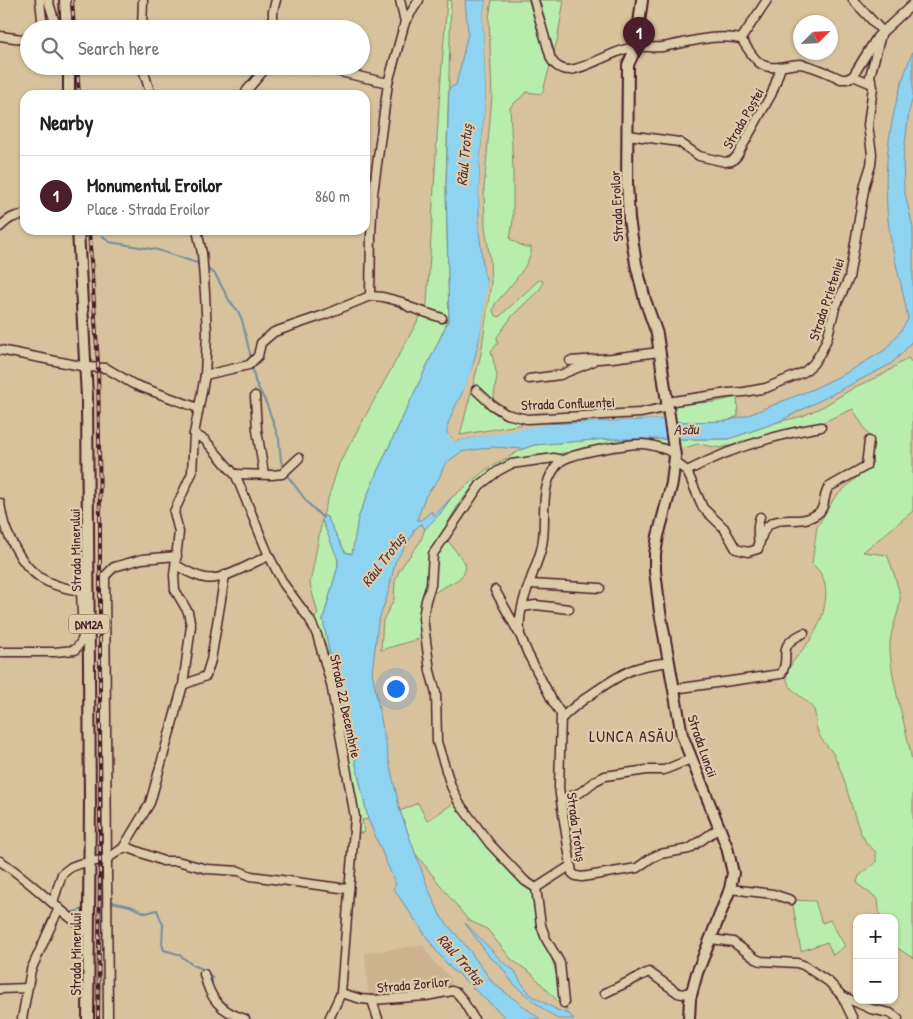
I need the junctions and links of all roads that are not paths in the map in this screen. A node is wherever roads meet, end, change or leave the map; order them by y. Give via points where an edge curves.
1 (40, 0) edge
2 (48, 0) edge
3 (64, 0) edge
4 (143, 0) edge
5 (276, 0) edge
6 (400, 0) edge
7 (419, 0) edge
8 (642, 0) edge
9 (767, 0) edge
10 (853, 0) edge
11 (535, 2) edge
12 (913, 4) edge
13 (42, 20) edge
14 (54, 20) edge
15 (66, 20) edge
16 (142, 20) edge
17 (274, 20) edge
18 (405, 22) junction
19 (882, 31) junction
20 (0, 36) edge
21 (20, 39) edge
22 (741, 39) junction
23 (636, 47) junction
24 (781, 67) junction
25 (68, 75) edge
26 (145, 75) edge
27 (260, 75) edge
28 (353, 75) edge
29 (853, 76) junction
30 (388, 83) junction
31 (872, 84) junction
32 (69, 90) edge
33 (149, 90) edge
34 (248, 90) edge
35 (628, 135) junction
36 (20, 215) edge
37 (0, 227) edge
38 (78, 235) edge
39 (198, 235) edge
40 (370, 296) junction
41 (442, 318) dead end
42 (0, 350) edge
43 (659, 352) junction
44 (604, 359) junction
45 (570, 361) dead end
46 (86, 367) junction
47 (204, 375) junction
48 (529, 379) dead end
49 (476, 390) dead end
50 (255, 396) dead end
51 (668, 404) junction
52 (198, 408) junction
53 (821, 427) dead end
54 (194, 434) junction
55 (869, 441) dead end
56 (675, 452) junction
57 (300, 458) dead end
58 (562, 460) junction
59 (687, 470) junction
60 (235, 474) junction
61 (264, 474) junction
62 (0, 503) edge
63 (760, 517) dead end
64 (2, 525) edge
65 (759, 546) junction
66 (269, 556) junction
67 (176, 561) junction
68 (225, 575) junction
69 (530, 584) junction
70 (600, 588) dead end
71 (495, 590) dead end
72 (85, 592) junction
73 (523, 607) junction
74 (569, 609) dead end
75 (804, 633) dead end
76 (520, 635) junction
77 (0, 652) edge
78 (669, 662) junction
79 (183, 685) junction
80 (674, 689) junction
81 (562, 718) junction
82 (691, 759) junction
83 (562, 800) junction
84 (719, 828) junction
85 (122, 848) junction
86 (108, 859) junction
87 (0, 861) edge
88 (89, 863) junction
89 (570, 866) junction
90 (536, 888) junction
91 (348, 889) junction
92 (730, 889) junction
93 (791, 900) dead end
94 (52, 902) junction
95 (59, 908) junction
96 (89, 931) junction
97 (711, 939) junction
98 (204, 974) dead end
99 (27, 988) junction
100 (0, 989) edge
101 (692, 991) junction
102 (605, 992) dead end
103 (340, 993) junction
104 (842, 996) junction
105 (372, 1000) junction
106 (564, 1003) dead end
107 (22, 1019) edge
108 (88, 1019) edge
109 (108, 1019) edge
110 (245, 1019) edge
111 (329, 1019) edge
112 (378, 1019) edge
113 (474, 1019) edge
114 (689, 1019) edge
115 (853, 1019) edge
116 (898, 1019) edge

1 - 13 street
2 - 14 street
3 - 15 main road
4 - 16 street
5 - 17 street
6 - 18 street
7 - 18 street
8 - 23 main road, Strada Eroilor
9 - 22 street
10 - 19 street
11 - 23 street via 551,59 562,69 578,68
12 - 19 street
18 - 30 street
19 - 29 street
19 - 31 street, Strada Prieteniei via 871,71
20 - 21 street
22 - 23 street via 721,36 660,47
22 - 24 street via 759,64
23 - 35 main road, Strada Eroilor via 628,65
24 - 29 street via 801,64 841,79
24 - 35 street, Strada Poștei via 768,101 732,161 699,156 679,142
25 - 32 main road
26 - 33 street
27 - 34 street
28 - 30 street
29 - 31 street
30 - 40 street via 373,194
31 - 51 street, Strada Prieteniei via 868,125 871,166 851,269 832,316 827,339 817,358 797,376 766,388
35 - 43 main road, Strada Eroilor via 627,194 633,252
36 - 37 street
38 - 46 main road, Strada Minerului / DN12A
39 - 47 street via 207,334
40 - 41 street via 402,302
40 - 47 street via 274,332 261,343 258,356 249,365
42 - 46 street
43 - 44 street
43 - 51 main road, Strada Eroilor
44 - 45 street
44 - 48 street via 560,375
46 - 52 street via 106,368 133,384
46 - 72 main road, Strada Minerului / DN12A
47 - 52 street
49 - 51 street, Strada Confluenței via 506,414 526,419 640,413
50 - 61 street
51 - 56 main road, Strada Eroilor
52 - 54 street
53 - 59 street via 742,446
54 - 60 street, Strada 22 Decembrie via 205,440
54 - 67 street via 192,473 174,512 179,532
55 - 65 street via 866,466 829,487 821,511 807,519 784,519 773,523 764,530
56 - 58 street via 641,444 593,451
56 - 59 street
56 - 78 main road, Strada Luncii via 672,483 656,545 655,563
57 - 61 street via 282,474
58 - 69 street via 547,486 544,538
58 - 90 street via 554,458 511,464 480,485 433,554 431,585 423,618 436,694 437,742 450,786 490,844 525,881
59 - 65 street via 703,508 724,528 734,546 748,552
60 - 61 street
60 - 66 street, Strada 22 Decembrie
62 - 64 street
63 - 65 street via 757,528
64 - 72 street via 32,573 52,584
66 - 68 street
66 - 91 street, Strada 22 Decembrie via 318,635 330,684 355,817
67 - 68 street via 206,578
67 - 79 street via 175,590 188,612 191,626
67 - 86 street via 142,559 114,568 105,576
68 - 79 street via 206,676
69 - 70 street
69 - 73 street
71 - 76 street
72 - 77 street via 83,637 75,650
72 - 88 main road, Strada Minerului / DN12A
73 - 74 street via 536,605
73 - 76 street
75 - 80 street via 787,643 785,668 781,674
76 - 81 street
78 - 80 main road, Strada Luncii
78 - 81 street via 629,671
79 - 85 street via 150,803
80 - 82 main road, Strada Luncii via 682,735
81 - 83 street, Strada Trotuș via 559,786
82 - 83 street via 664,770 605,776
82 - 84 main road, Strada Luncii
83 - 89 street, Strada Trotuș
84 - 89 street, Strada Trotuș via 689,849 660,854 637,868 579,877 572,873
84 - 92 main road, Strada Luncii via 732,863
85 - 86 street
85 - 91 street via 163,861 207,869 228,869 251,876
86 - 88 street
86 - 109 street
87 - 94 street
88 - 94 street via 71,867 62,874
88 - 96 main road, Strada Minerului / DN12A
89 - 90 street
90 - 106 street via 541,925 560,963
91 - 103 street, Strada 22 Decembrie
92 - 93 street via 773,894
92 - 97 main road, Strada Luncii
94 - 95 street
95 - 96 street
95 - 99 street
96 - 108 main road, Strada Minerului / DN12A
97 - 101 main road, Strada Luncii
97 - 104 street via 734,942 761,961 803,965 829,982
98 - 110 street via 208,989 218,1003 227,1012
99 - 100 street
99 - 107 street
101 - 102 street via 678,993 649,972
101 - 114 main road, Strada Luncii
103 - 105 street, Strada Zorilor
103 - 111 street, Strada 22 Decembrie
104 - 115 street
104 - 116 street via 890,1013
105 - 112 street
105 - 113 street, Strada Zorilor via 452,991 462,999

